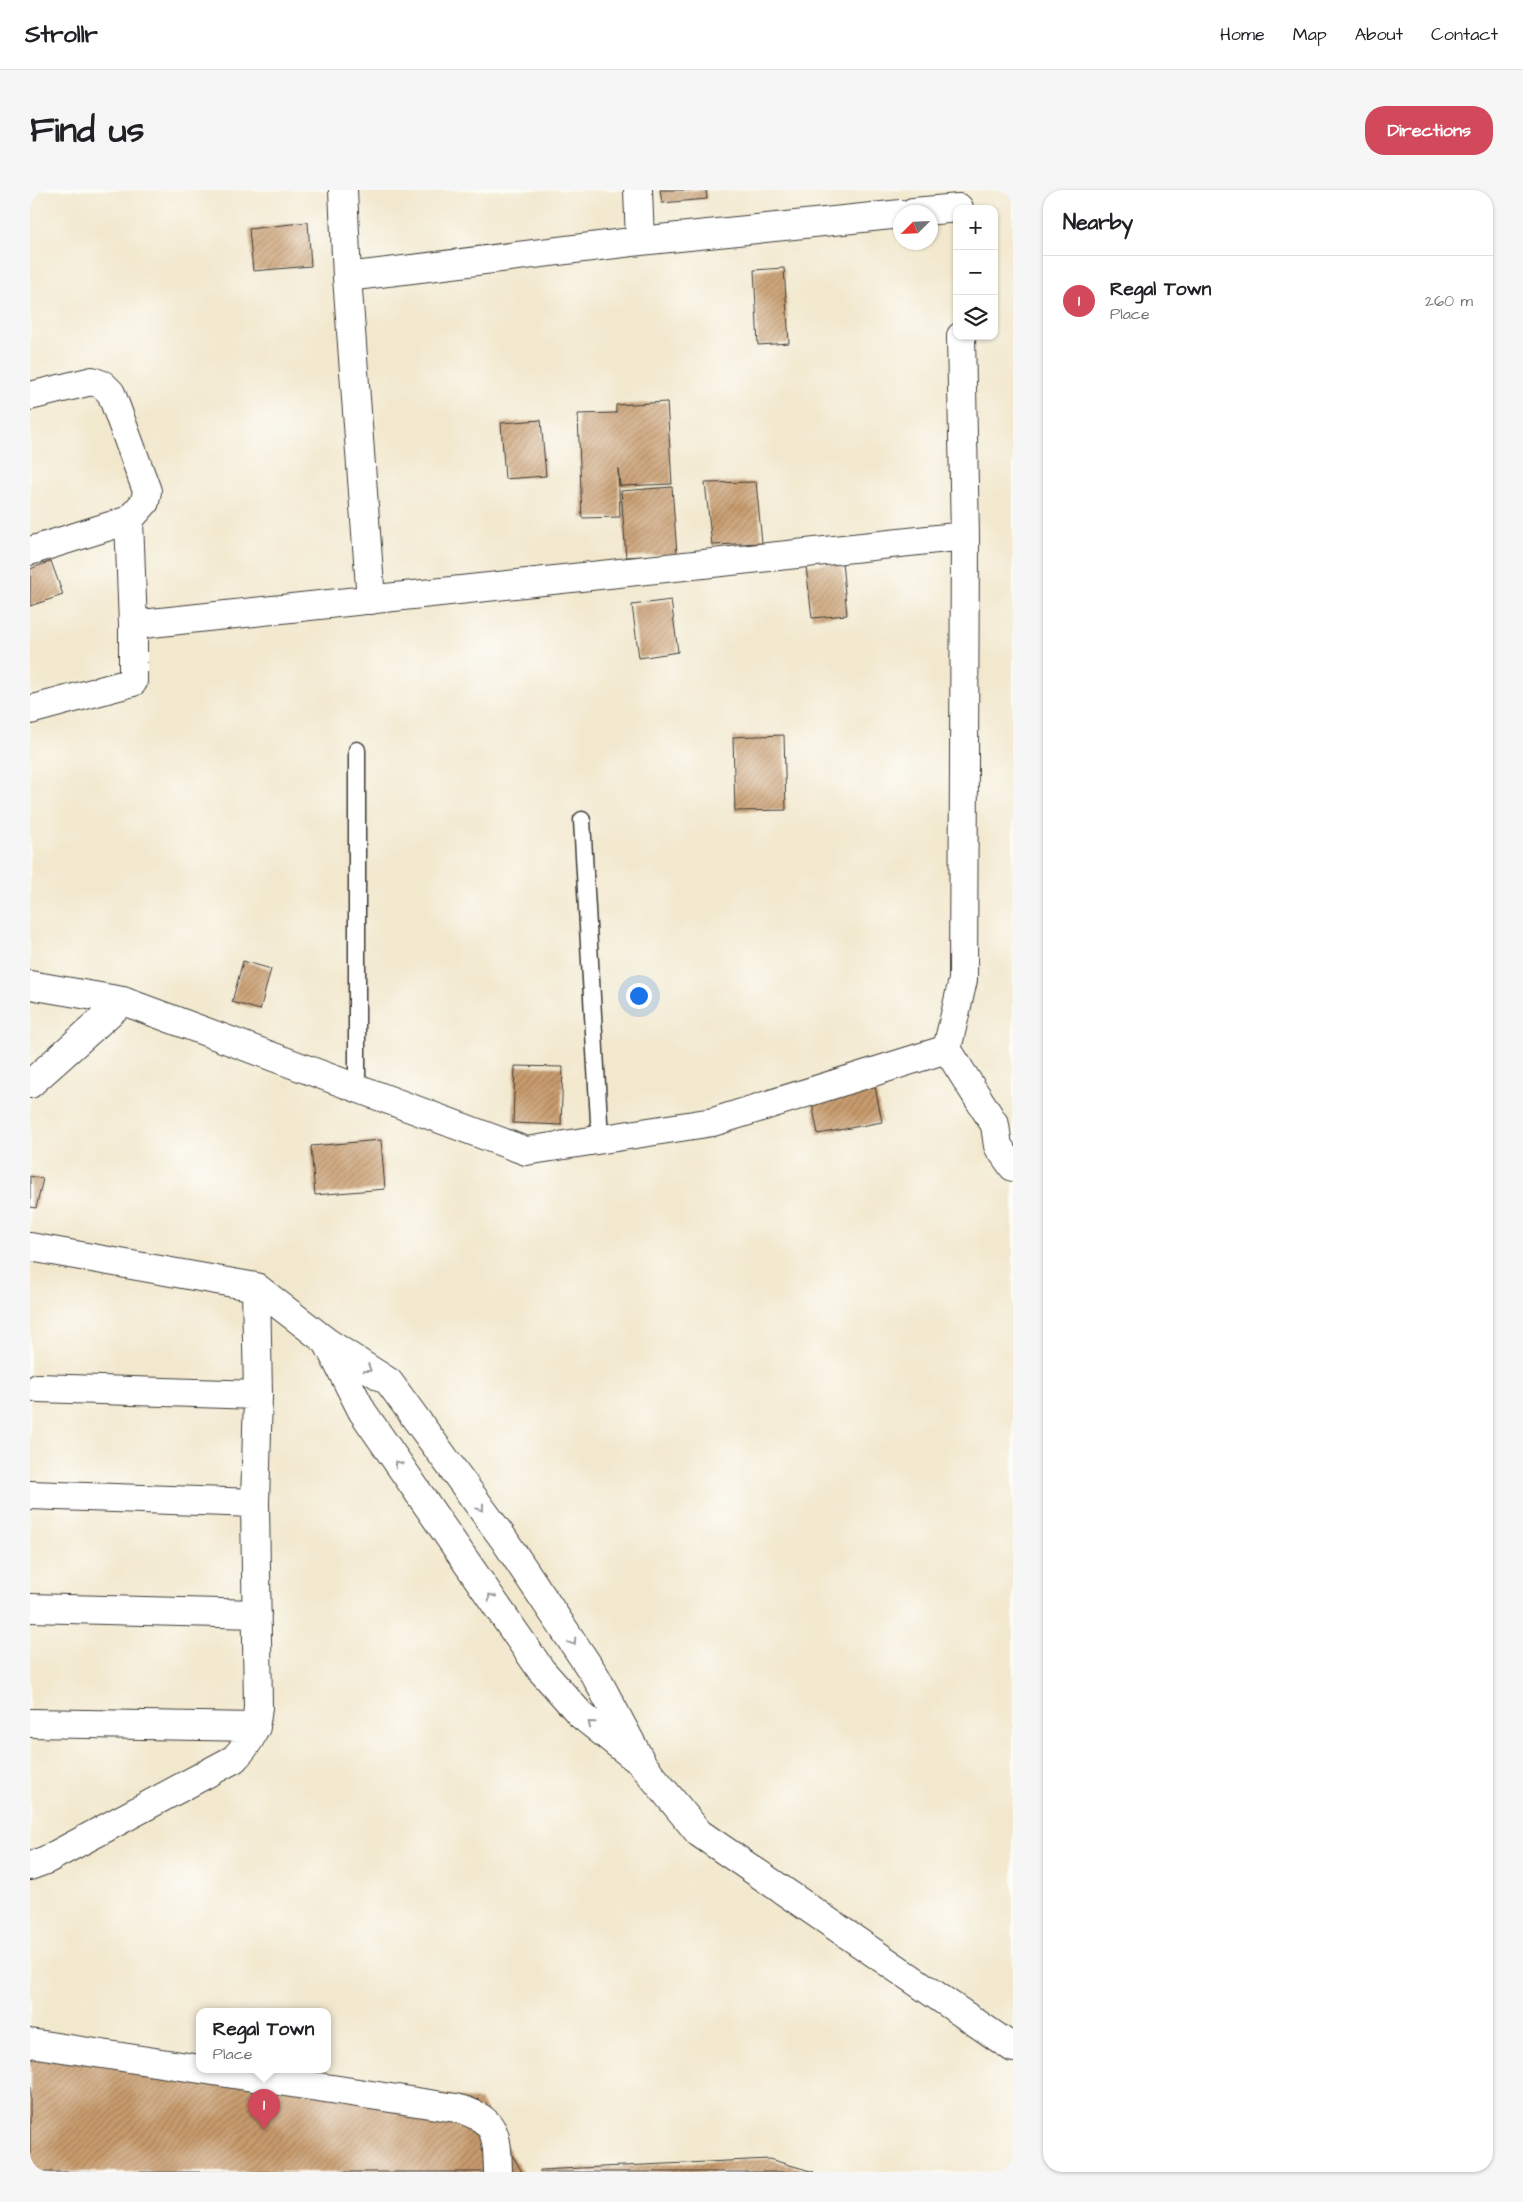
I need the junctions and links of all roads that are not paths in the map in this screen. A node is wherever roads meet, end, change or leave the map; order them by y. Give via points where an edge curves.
1 (343, 190) edge
2 (638, 190) edge
3 (959, 202) edge
4 (938, 207) edge
5 (893, 215) edge
6 (640, 241) junction
7 (348, 277) junction
8 (961, 340) edge
9 (30, 396) edge
10 (129, 520) junction
11 (965, 536) junction
12 (30, 552) edge
13 (371, 600) junction
14 (133, 625) junction
15 (30, 710) edge
16 (357, 750) dead end
17 (582, 820) dead end
18 (30, 985) edge
19 (123, 1001) junction
20 (947, 1049) junction
21 (30, 1084) edge
22 (357, 1088) junction
23 (1004, 1122) edge
24 (600, 1139) junction
25 (1013, 1167) edge
26 (30, 1247) edge
27 (256, 1287) junction
28 (327, 1342) junction
29 (38, 1388) dead end
30 (258, 1395) junction
31 (462, 1482) junction
32 (30, 1495) edge
33 (256, 1503) junction
34 (428, 1507) junction
35 (30, 1608) edge
36 (257, 1614) junction
37 (30, 1723) edge
38 (256, 1727) junction
39 (643, 1765) junction
40 (30, 1866) edge
41 (30, 2043) edge
42 (1013, 2048) edge
43 (196, 2068) edge
44 (227, 2073) edge
45 (498, 2172) edge

1 - 7 street
2 - 6 street
3 - 4 street
5 - 6 street
6 - 7 street
7 - 13 street
8 - 11 street
9 - 10 street via 92,381 111,393 147,491 145,502
10 - 12 street
10 - 14 street
11 - 13 street
11 - 20 street via 963,980
13 - 14 street
14 - 15 street via 133,682
16 - 22 lane
17 - 24 lane
18 - 19 street
19 - 21 street
19 - 22 street
20 - 23 street
20 - 24 street via 713,1122
22 - 24 street via 526,1151
23 - 25 street via 998,1146
26 - 27 street
27 - 28 street
27 - 30 street
28 -> 31 street via 389,1382
34 -> 28 street via 362,1411
29 - 30 street
30 - 33 street
31 - 34 street
31 -> 39 street via 596,1677
32 - 33 street
33 - 36 street
39 -> 34 street via 580,1715 541,1670
35 - 36 street
36 - 38 street
37 - 38 street
38 - 40 street via 247,1745 234,1759
39 - 42 street via 699,1833
41 - 43 street
44 - 45 street via 473,2112 492,2129 497,2140

